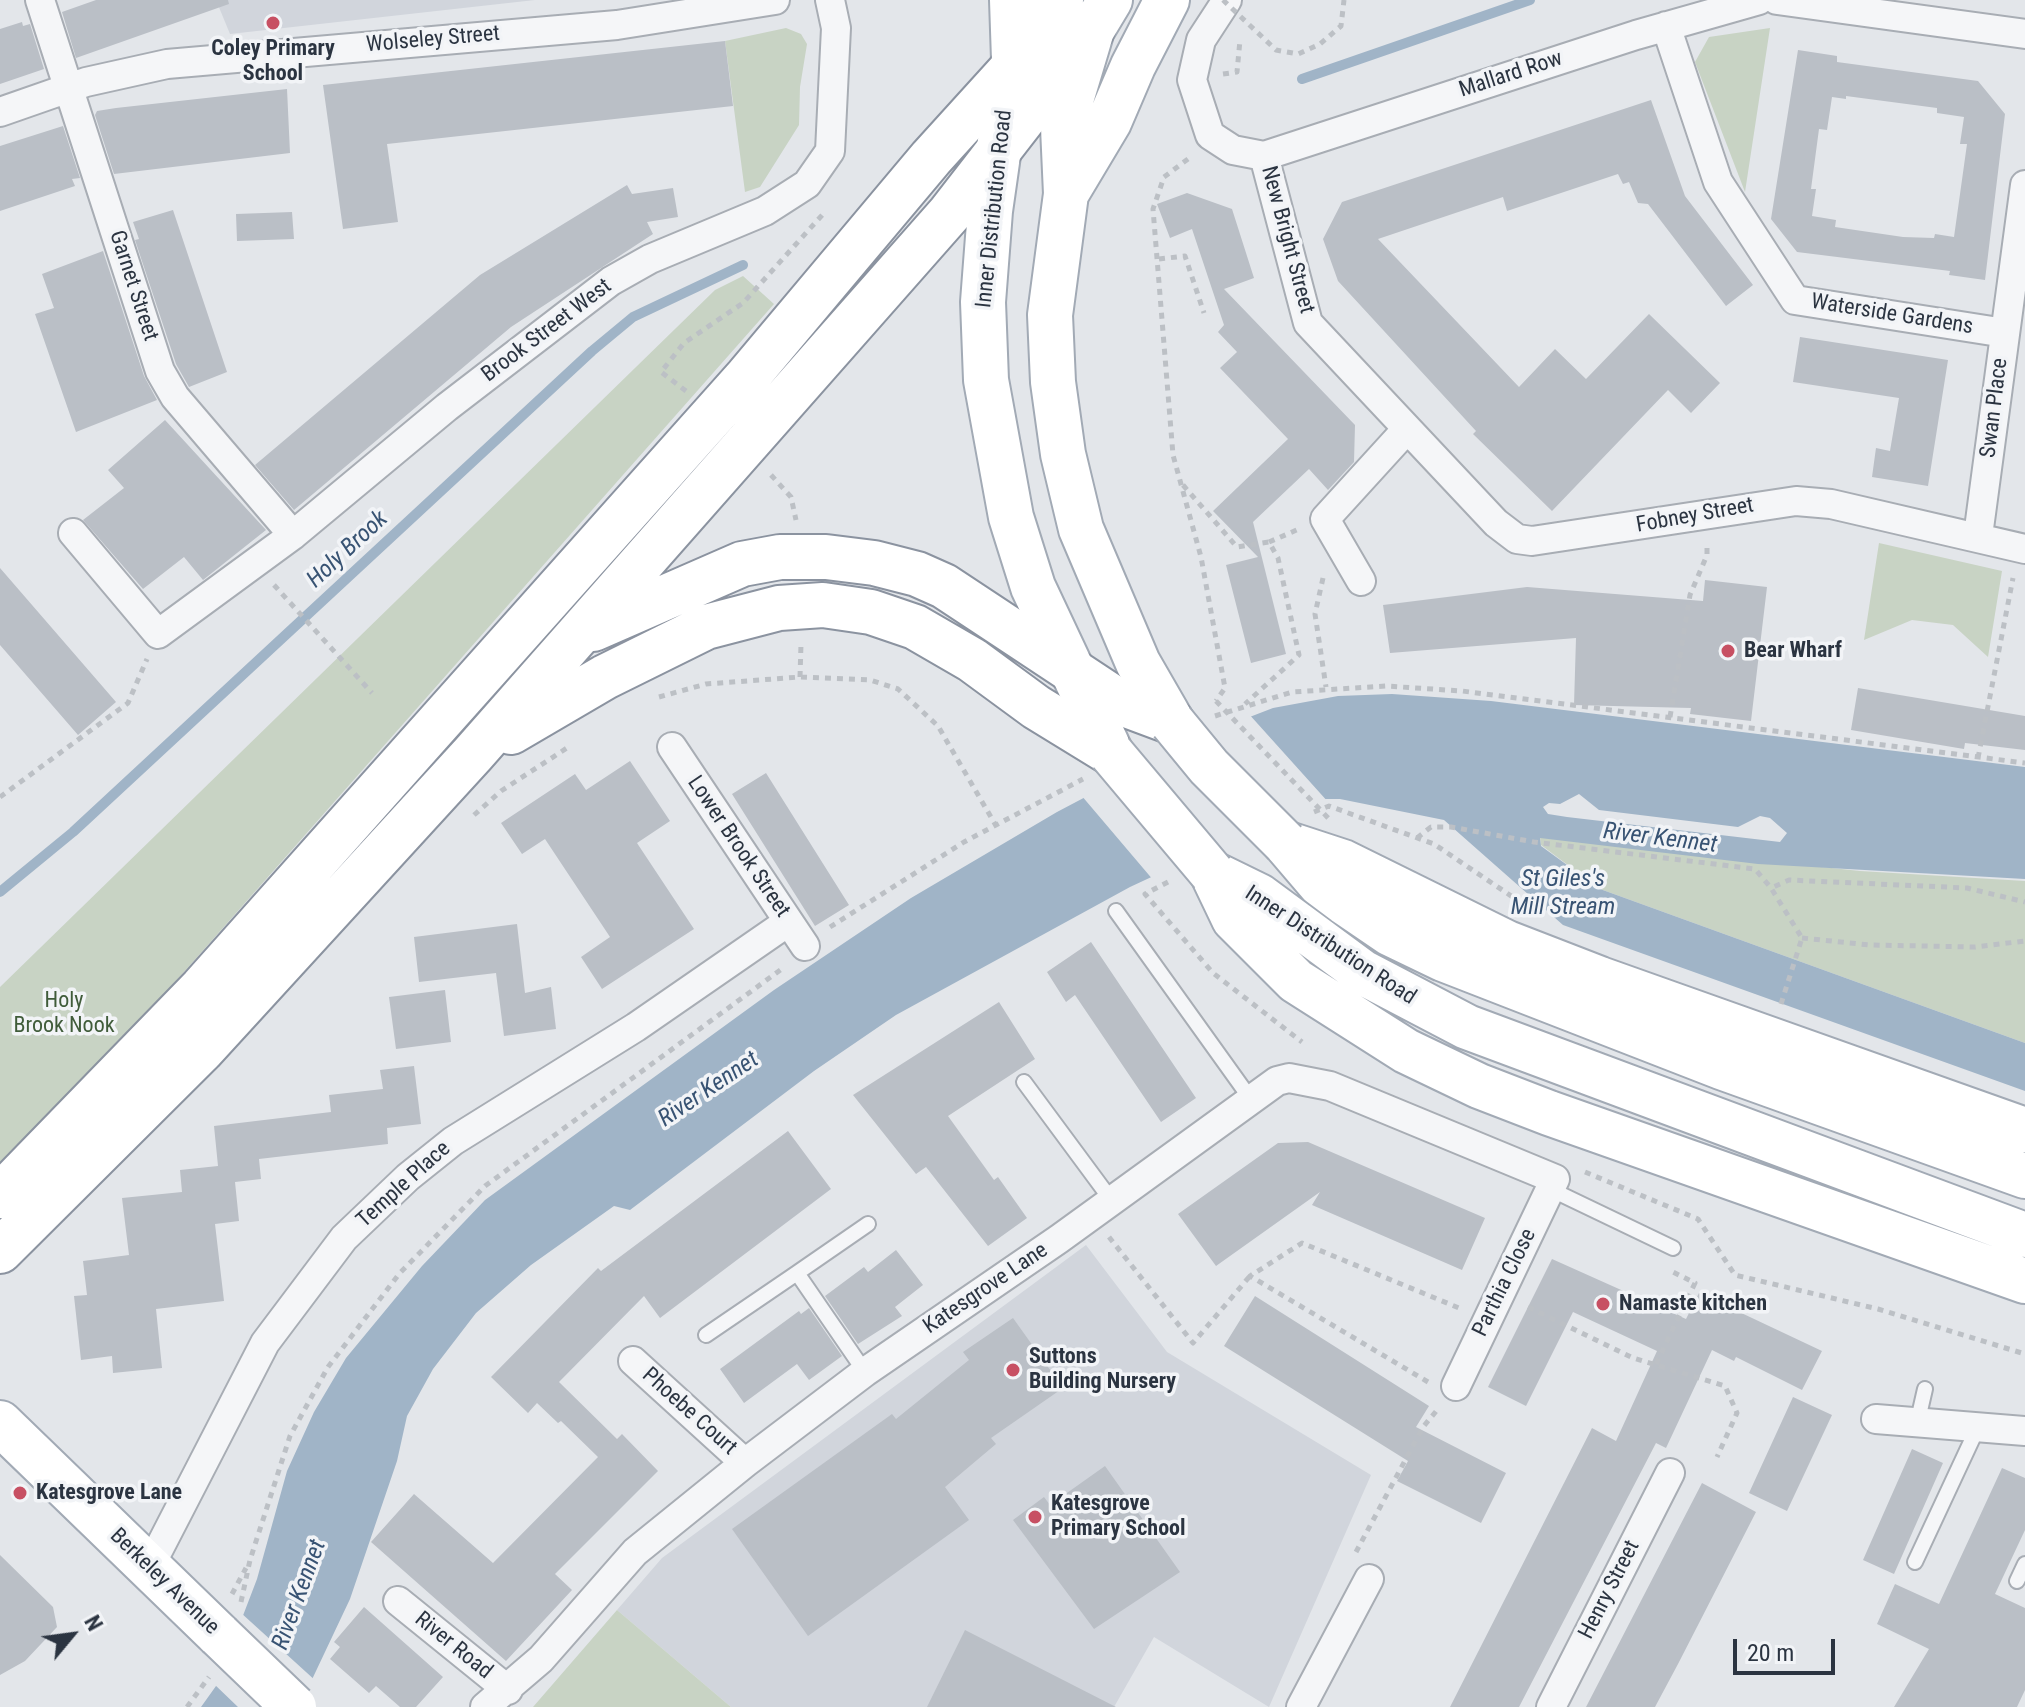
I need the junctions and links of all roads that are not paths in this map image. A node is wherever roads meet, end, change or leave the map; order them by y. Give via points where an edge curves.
1 (40, 0) edge
2 (775, 0) edge
3 (830, 0) edge
4 (1012, 0) edge
5 (1061, 0) edge
6 (1167, 0) edge
7 (1225, 0) edge
8 (1759, 0) edge
9 (1777, 0) edge
10 (1101, 15) edge
11 (1666, 26) junction
12 (2025, 34) edge
13 (1012, 66) junction
14 (70, 89) junction
15 (0, 112) edge
16 (1000, 149) junction
17 (1264, 156) junction
18 (2025, 185) edge
19 (1066, 194) junction
20 (2005, 333) junction
21 (1407, 429) junction
22 (73, 533) dead end
23 (293, 535) junction
24 (1978, 536) junction
25 (2021, 548) edge
26 (1361, 581) dead end
27 (579, 636) junction
28 (1070, 669) junction
29 (442, 716) junction
30 (1172, 722) junction
31 (672, 747) dead end
32 (1111, 753) junction
33 (473, 754) junction
34 (1285, 843) junction
35 (1192, 877) junction
36 (1116, 911) dead end
37 (788, 922) junction
38 (805, 946) road end
39 (1024, 1082) dead end
40 (1250, 1098) junction
41 (2025, 1130) edge
42 (2025, 1176) edge
43 (1552, 1184) junction
44 (0, 1196) edge
45 (1102, 1208) junction
46 (868, 1224) dead end
47 (2025, 1235) edge
48 (1673, 1248) road end
49 (0, 1251) edge
50 (797, 1273) junction
51 (2025, 1281) edge
52 (706, 1335) dead end
53 (633, 1361) dead end
54 (865, 1372) junction
55 (1456, 1386) road end
56 (1925, 1389) dead end
57 (1876, 1419) dead end
58 (0, 1423) edge
59 (1917, 1424) junction
60 (1977, 1429) junction
61 (2025, 1431) edge
62 (745, 1463) junction
63 (1670, 1473) dead end
64 (1915, 1562) dead end
65 (2025, 1564) edge
66 (1362, 1567) road end
67 (149, 1568) junction
68 (2017, 1581) dead end
69 (398, 1601) dead end
70 (496, 1699) edge
71 (294, 1707) edge
72 (1301, 1707) edge
73 (1551, 1707) edge

1 - 14 street, Garnet Street
2 - 14 street, Wolseley Street via 617,25 167,64
3 - 23 street, Brook Street West via 836,28 830,151 807,184 765,211 611,281
4 - 13 main road, Inner Distribution Road
5 - 13 main road
6 - 19 main road via 1109,122
7 - 17 street via 1201,40 1192,80 1210,135 1233,150
8 - 11 street, Mallard Row
9 - 12 street
10 - 16 main road
10 - 19 main road, Inner Distribution Road via 1063,127
11 - 17 street, Mallard Row
11 - 20 street, Waterside Gardens via 1718,182 1795,300
13 - 16 main road, Inner Distribution Road
13 - 29 main road via 747,377
14 - 15 street, Wolseley Street
14 - 23 street, Garnet Street via 160,371 175,397
16 - 27 main road via 889,285
16 - 28 main road, Inner Distribution Road via 983,302 986,380 1011,517 1033,587
17 - 21 street, New Bright Street via 1308,323
18 - 20 street, Swan Place
19 - 30 main road, Inner Distribution Road via 1050,315 1063,454 1081,529 1111,604
20 - 24 street, Swan Place
21 - 24 street, Fobney Street via 1517,539 1532,541 1758,505 1831,504
21 - 26 street via 1325,519
22 - 23 street, Brook Street West via 158,634
24 - 25 street, Fobney Street
27 - 28 main road via 742,564 826,557 874,563 944,586
27 - 29 main road
27 - 33 main road
28 - 30 main road via 1121,703
28 - 32 main road, Inner Distribution Road
29 - 44 main road via 202,988
30 - 34 main road, Inner Distribution Road, bridge
31 - 37 street, Lower Brook Street
32 - 33 main road via 915,627 871,612 823,605 779,608 706,627 605,677
32 - 35 main road, Inner Distribution Road, bridge
33 - 49 main road via 187,1066
34 - 41 main road via 1343,862 1507,943
34 - 42 main road, Inner Distribution Road via 1320,884 1344,902 1391,934 1443,959 1721,1067
35 - 47 main road, Inner Distribution Road via 1259,896 1362,972 1467,1027
35 - 51 main road via 1296,981 1406,1051 1549,1113
36 - 40 lane
37 - 38 street, Lower Brook Street
37 - 67 street, Temple Place via 636,1027 453,1141 344,1238 265,1343
39 - 45 lane
40 - 43 street, Katesgrove Lane via 1289,1078 1330,1086
40 - 45 street, Katesgrove Lane
43 - 48 lane
43 - 55 street, Parthia Close
45 - 54 street, Katesgrove Lane
46 - 50 lane
50 - 52 lane
50 - 54 lane
53 - 62 street, Phoebe Court
54 - 62 street, Katesgrove Lane
56 - 59 lane
57 - 59 street
58 - 67 main road, Berkeley Avenue
59 - 60 street
60 - 61 street
60 - 64 lane
62 - 70 street, Katesgrove Lane via 635,1552 541,1659
63 - 73 street, Henry Street
65 - 68 lane
66 - 72 street
67 - 71 main road, Berkeley Avenue, bridge via 225,1616
69 - 70 street, River Road

